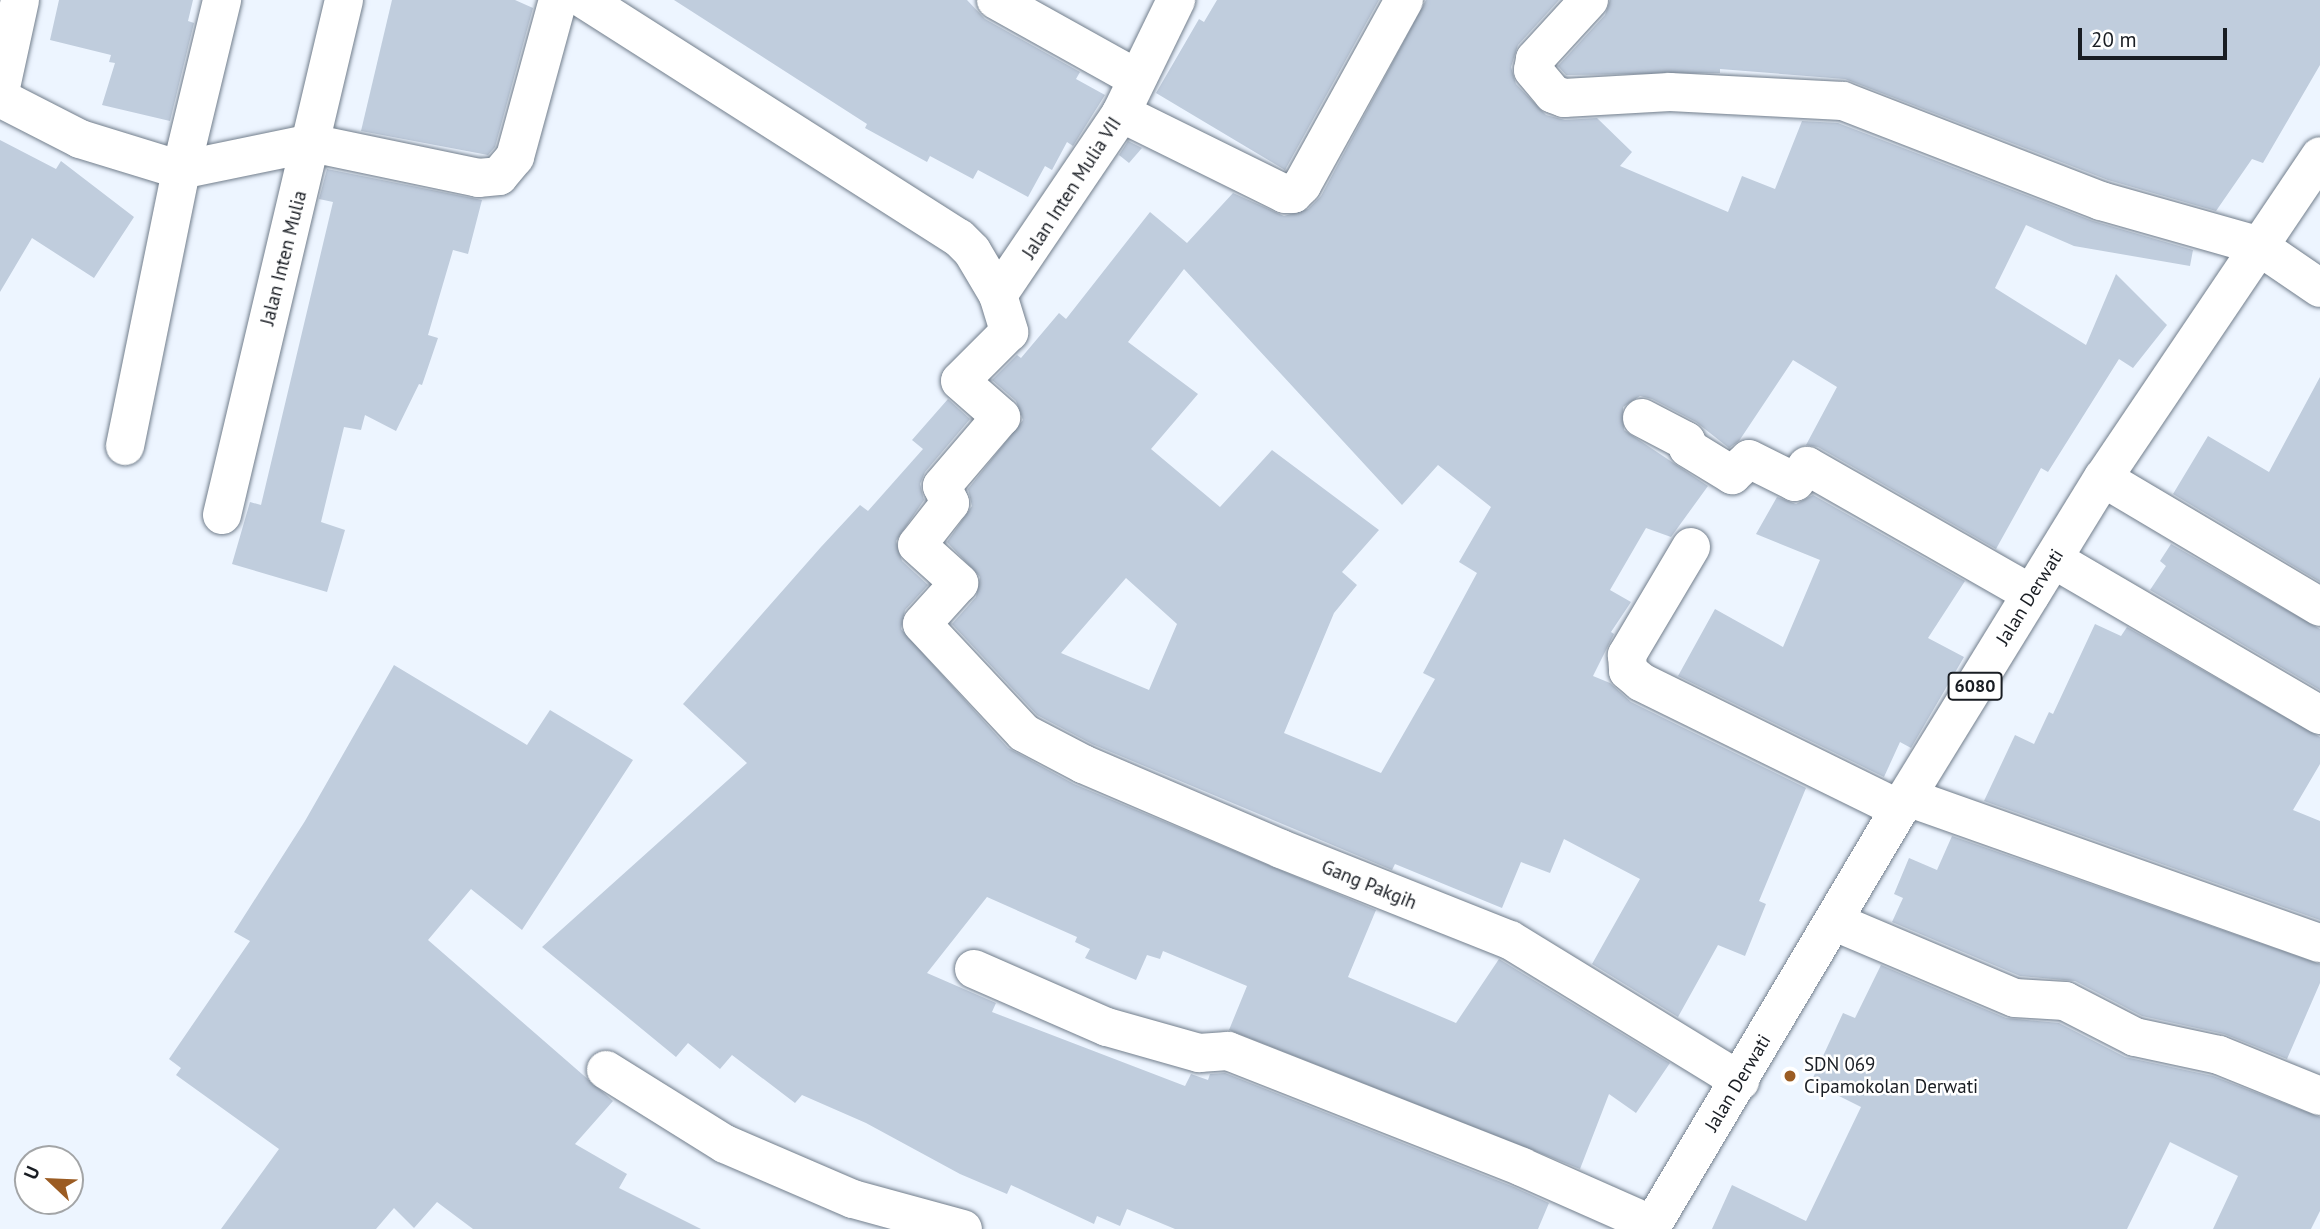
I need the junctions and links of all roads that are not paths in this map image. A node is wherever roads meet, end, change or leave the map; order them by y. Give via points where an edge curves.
1 (20, 0) edge
2 (222, 0) edge
3 (344, 0) edge
4 (558, 0) edge
5 (585, 0) edge
6 (996, 0) edge
7 (1176, 0) edge
8 (1405, 0) edge
9 (1589, 0) edge
10 (1136, 78) junction
11 (0, 92) edge
12 (0, 98) edge
13 (1121, 113) junction
14 (311, 143) junction
15 (2320, 156) edge
16 (181, 170) junction
17 (2257, 245) junction
18 (2320, 288) edge
19 (998, 295) junction
20 (1642, 418) dead end
21 (125, 446) dead end
22 (2103, 478) junction
23 (222, 515) dead end
24 (1691, 547) dead end
25 (2053, 559) junction
26 (2031, 594) junction
27 (2320, 607) edge
28 (2320, 715) edge
29 (1903, 803) junction
30 (1835, 922) junction
31 (2320, 943) edge
32 (974, 969) dead end
33 (606, 1070) dead end
34 (1740, 1081) junction
35 (2320, 1096) edge
36 (1651, 1227) edge
37 (963, 1229) edge

1 - 11 street
2 - 16 street
3 - 14 street, Jalan Inten Mulia
4 - 14 street via 515,157 499,176 478,178
5 - 19 street via 959,238
6 - 10 street
7 - 10 street, Jalan Inten Mulia VII
8 - 13 street via 1293,194
9 - 17 street via 1535,59 1533,70 1553,94 1564,98 1670,92 1843,101 2101,201
10 - 13 street, Jalan Inten Mulia VII
12 - 16 street via 80,139
13 - 19 street, Jalan Inten Mulia VII
14 - 16 street
14 - 23 street, Jalan Inten Mulia
15 - 17 street, Jalan Derwati / 6080
16 - 21 street
17 - 18 street
17 - 22 street, Jalan Derwati / 6080
19 - 34 street, Gang Pakgih via 1009,327 1007,337 960,381 1001,417 942,486 950,503 917,545 959,583 922,624 993,704 1024,733 1083,764 1345,876 1510,940
20 - 26 street via 1686,441 1688,448 1732,475 1749,459 1795,482 1807,466
22 - 25 street, Jalan Derwati / 6080
22 - 27 street
24 - 29 street via 1627,654 1628,671 1642,682
25 - 26 street, Jalan Derwati / 6080
25 - 28 street
26 - 29 street, Jalan Derwati / 6080
29 - 30 street, Jalan Derwati / 6080
29 - 31 street
30 - 34 street, Jalan Derwati / 6080
30 - 35 street via 2015,998 2066,1001 2135,1037 2219,1055
32 - 36 street via 1107,1027 1199,1053 1228,1051 1522,1167
33 - 37 street via 725,1144 853,1199
34 - 36 street, Jalan Derwati / 6080

